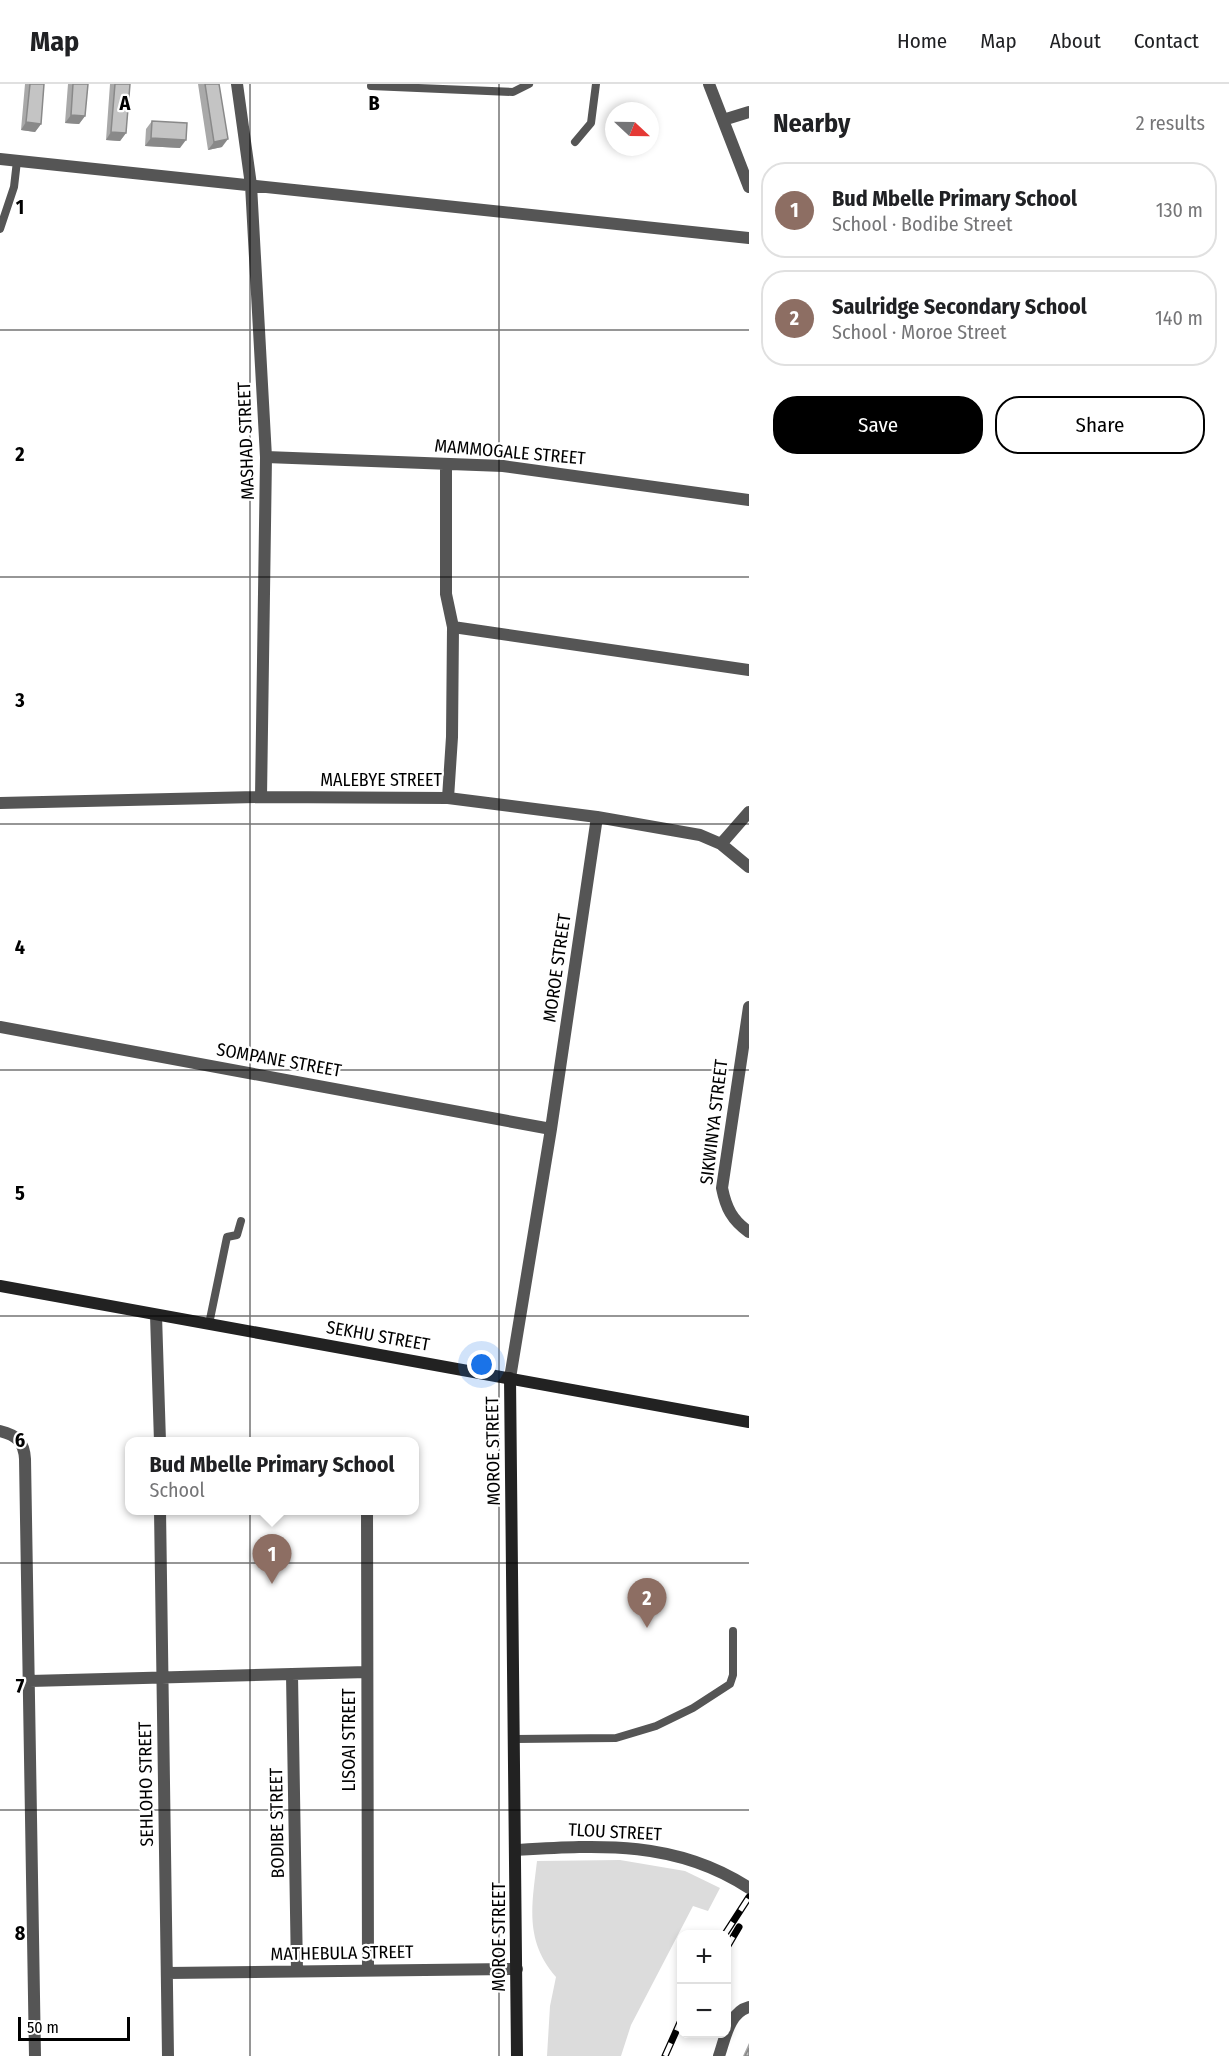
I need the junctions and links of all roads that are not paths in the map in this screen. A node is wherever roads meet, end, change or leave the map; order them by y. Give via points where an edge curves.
1 (237, 84) edge
2 (530, 84) edge
3 (596, 84) edge
4 (709, 84) edge
5 (371, 86) edge
6 (749, 112) edge
7 (723, 120) junction
8 (575, 142) dead end
9 (0, 159) edge
10 (17, 161) junction
11 (251, 185) junction
12 (749, 187) edge
13 (0, 229) edge
14 (749, 238) edge
15 (266, 457) junction
16 (446, 464) junction
17 (749, 500) edge
18 (453, 627) junction
19 (749, 670) edge
20 (261, 797) junction
21 (448, 798) junction
22 (0, 803) edge
23 (749, 812) edge
24 (597, 817) junction
25 (721, 844) junction
26 (749, 867) edge
27 (749, 1007) edge
28 (0, 1027) edge
29 (551, 1129) junction
30 (241, 1221) dead end
31 (749, 1232) edge
32 (0, 1286) edge
33 (156, 1314) junction
34 (209, 1324) junction
35 (510, 1378) junction
36 (749, 1422) edge
37 (0, 1431) edge
38 (160, 1437) edge
39 (160, 1515) edge
40 (367, 1515) edge
41 (734, 1631) dead end
42 (367, 1672) junction
43 (292, 1675) junction
44 (162, 1679) junction
45 (30, 1681) junction
46 (515, 1740) junction
47 (516, 1850) junction
48 (745, 1886) edge
49 (517, 1969) junction
50 (368, 1970) junction
51 (297, 1971) junction
52 (167, 1973) junction
53 (749, 2007) edge
54 (35, 2056) edge
55 (168, 2056) edge
56 (517, 2056) edge
57 (719, 2056) edge

1 - 11 street, MASHAD STREET
2 - 5 lane via 513,92
3 - 8 lane via 591,123
4 - 7 street
6 - 7 street
7 - 12 street
9 - 10 street
10 - 11 street
10 - 13 lane via 14,187
11 - 14 street
11 - 15 street, MASHAD STREET
15 - 16 street, MAMMOGALE STREET
15 - 20 street, MASHAD STREET
16 - 17 street, MAMMOGALE STREET via 503,466
16 - 18 street via 446,594
18 - 19 street
18 - 21 street
20 - 21 street, MALEBYE STREET
20 - 22 street, MALEBYE STREET
21 - 24 street, MALEBYE STREET
23 - 25 street
24 - 25 street, MALEBYE STREET via 700,835
24 - 29 street, MOROE STREET
25 - 26 street, MALEBYE STREET
27 - 31 street, SIKWINYA STREET via 722,1188 732,1216
28 - 29 street, SOMPANE STREET
29 - 35 street, MOROE STREET
30 - 34 lane via 237,1235 227,1237
32 - 33 street, SEKHU STREET
33 - 34 street, SEKHU STREET
33 - 38 street
34 - 35 street, SEKHU STREET
35 - 36 street, SEKHU STREET
35 - 46 street, MOROE STREET
37 - 45 street via 19,1438 24,1447
39 - 44 street, SEHLOHO STREET
40 - 42 street, LISOAI STREET
41 - 46 lane via 733,1675 729,1684 693,1708 656,1726 616,1738
42 - 43 street
42 - 50 street, LISOAI STREET
43 - 44 street
43 - 51 street, BODIBE STREET
44 - 45 street
44 - 52 street, SEHLOHO STREET
45 - 54 street
46 - 47 street, MOROE STREET
47 - 48 street, TLOU STREET via 655,1850 710,1866
47 - 49 street, MOROE STREET
49 - 50 street, MATHEBULA STREET
49 - 56 street, MOROE STREET
50 - 51 street, MATHEBULA STREET
51 - 52 street, MATHEBULA STREET
52 - 55 street, SEHLOHO STREET
53 - 57 street via 732,2020

